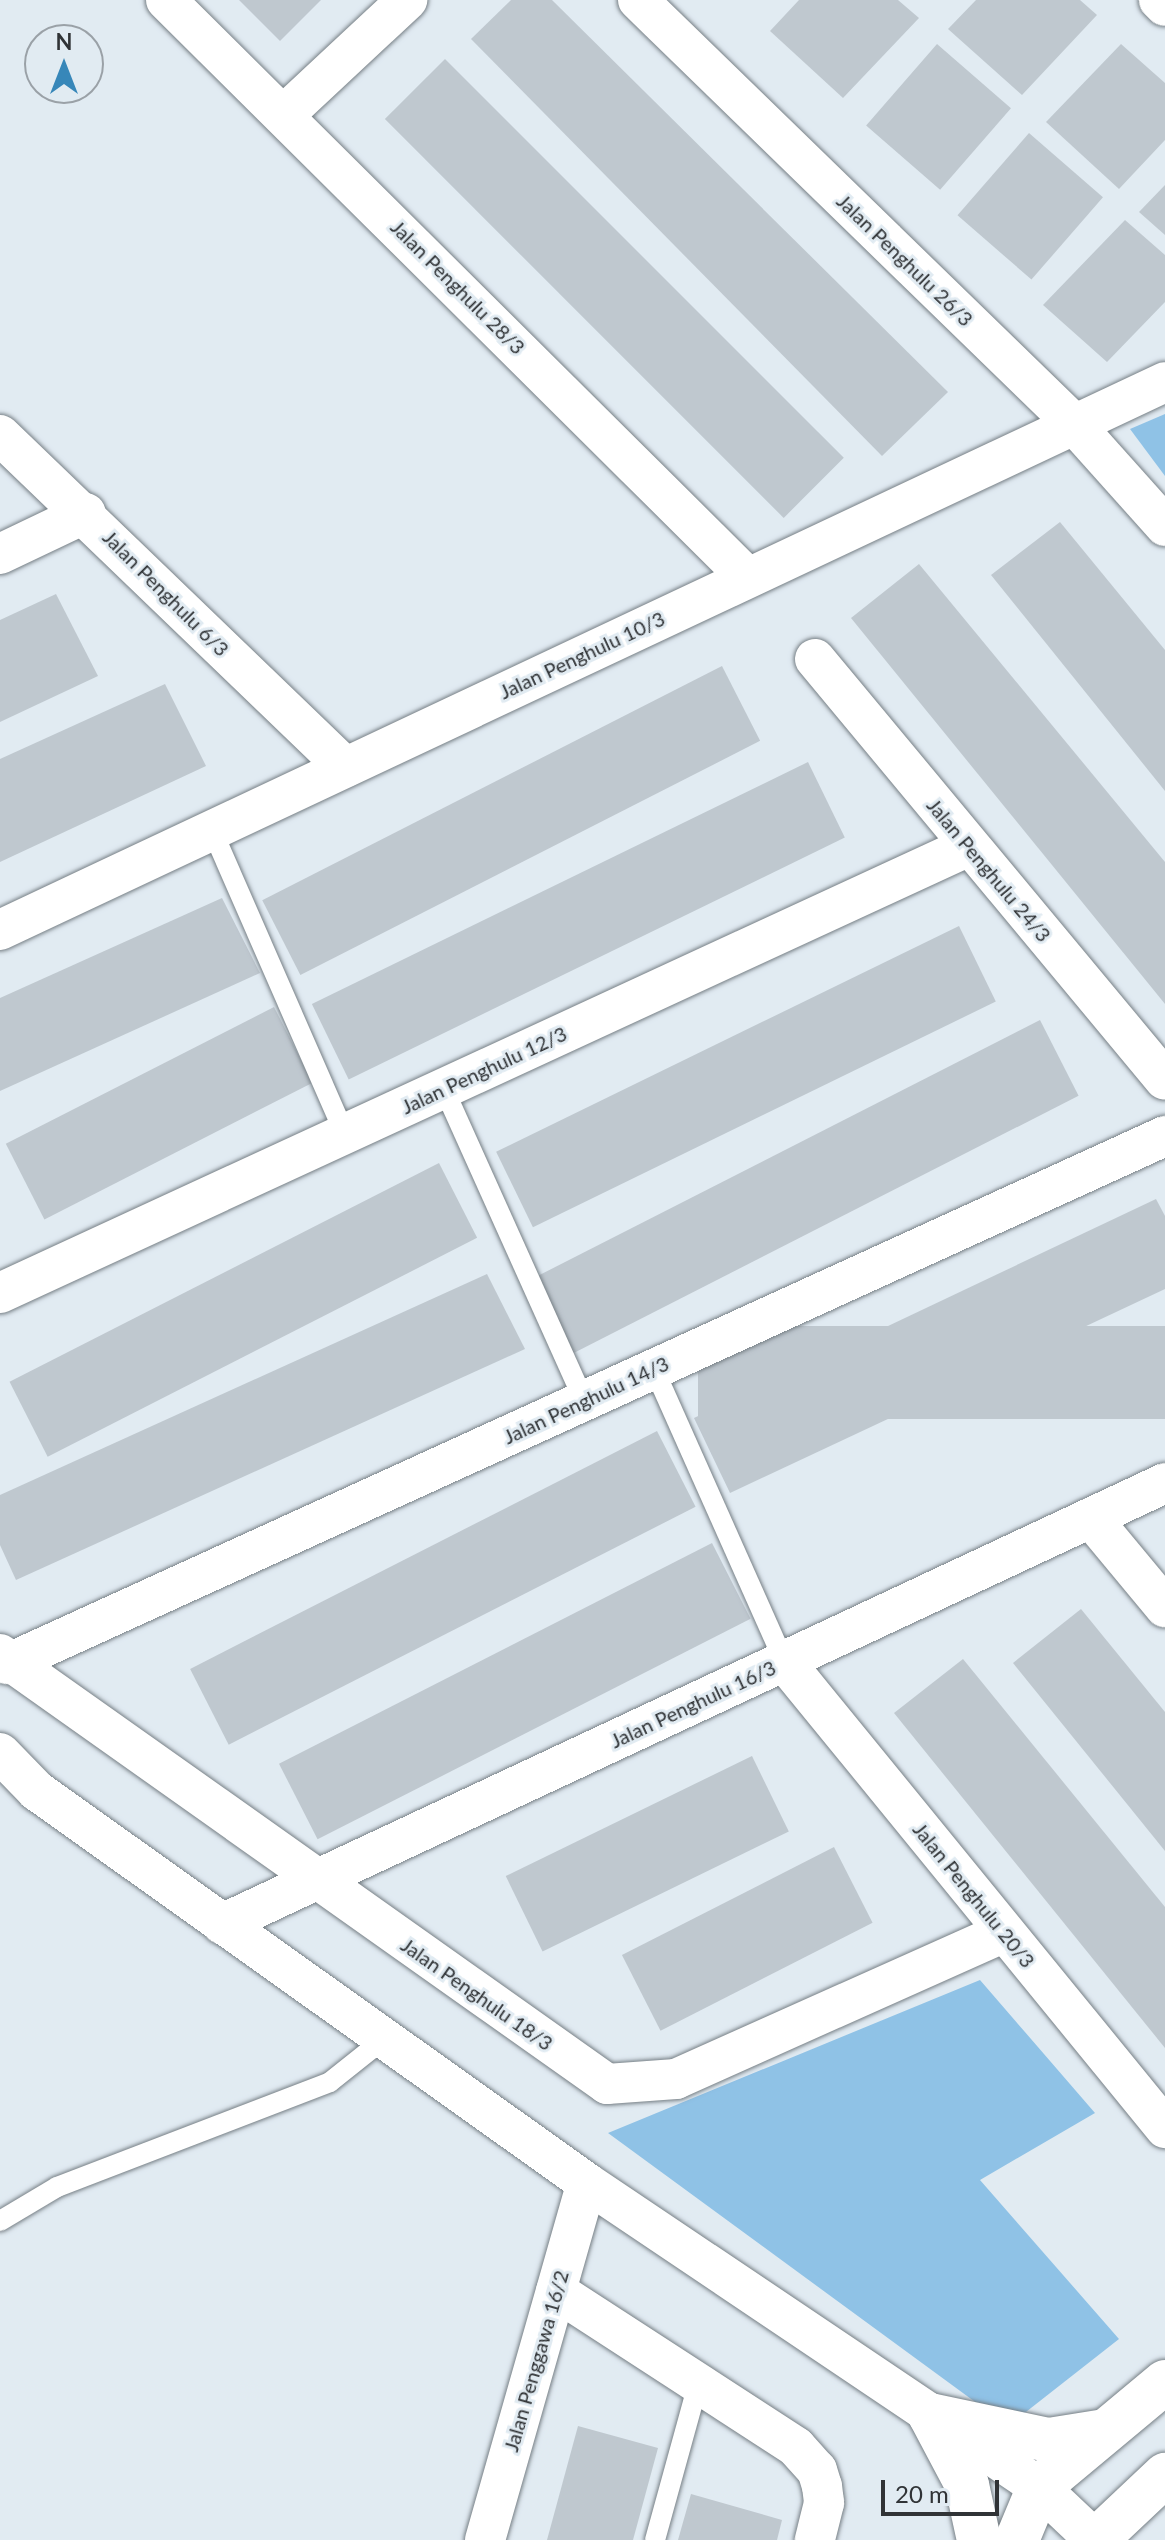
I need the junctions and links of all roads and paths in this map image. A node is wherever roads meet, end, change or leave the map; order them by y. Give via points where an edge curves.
1 (166, 0) edge
2 (407, 0) edge
3 (638, 0) edge
4 (1159, 0) edge
5 (1165, 6) edge
6 (286, 113) junction
7 (1165, 382) edge
8 (1073, 423) junction
9 (0, 435) edge
10 (86, 513) junction
11 (1165, 526) edge
12 (0, 554) edge
13 (747, 577) junction
14 (815, 659) dead end
15 (338, 760) junction
16 (212, 830) junction
17 (969, 846) junction
18 (0, 930) edge
19 (1165, 1080) edge
20 (444, 1089) junction
21 (345, 1134) junction
22 (1165, 1136) edge
23 (0, 1293) edge
24 (654, 1369) junction
25 (584, 1401) junction
26 (1165, 1483) edge
27 (1091, 1518) junction
28 (1165, 1607) edge
29 (4, 1659) edge
30 (784, 1661) junction
31 (0, 1753) edge
32 (314, 1881) junction
33 (222, 1924) junction
34 (1004, 1932) junction
35 (384, 2039) junction
36 (1165, 2128) edge
37 (587, 2183) junction
38 (0, 2221) edge
39 (556, 2291) junction
40 (699, 2380) junction
41 (1165, 2382) edge
42 (930, 2415) junction
43 (1106, 2431) junction
44 (1165, 2475) edge
45 (1039, 2487) junction
46 (820, 2521) edge
47 (485, 2540) edge
48 (655, 2540) edge
49 (979, 2540) edge
50 (1017, 2540) edge
51 (1095, 2540) edge

1 - 6 street, Jalan Penghulu 28/3
2 - 6 street
3 - 8 street, Jalan Penghulu 26/3
4 - 5 street
6 - 13 street, Jalan Penghulu 28/3
7 - 8 street, Jalan Penghulu 10/3
8 - 11 street, Jalan Penghulu 26/3
8 - 13 street, Jalan Penghulu 10/3
9 - 10 street, Jalan Penghulu 6/3
10 - 12 street
10 - 15 street, Jalan Penghulu 6/3
13 - 15 street, Jalan Penghulu 10/3
14 - 17 street, Jalan Penghulu 24/3
15 - 16 street, Jalan Penghulu 10/3
16 - 18 street, Jalan Penghulu 10/3
16 - 21 lane
17 - 19 street, Jalan Penghulu 24/3
17 - 20 street, Jalan Penghulu 12/3
20 - 21 street, Jalan Penghulu 12/3
20 - 25 lane
21 - 23 street, Jalan Penghulu 12/3
22 - 24 street, Jalan Penghulu 14/3
24 - 25 street, Jalan Penghulu 14/3
24 - 30 lane
25 - 29 street, Jalan Penghulu 14/3
26 - 27 street, Jalan Penghulu 16/3
27 - 28 street
27 - 30 street, Jalan Penghulu 16/3
29 - 32 street, Jalan Penghulu 18/3
30 - 32 street, Jalan Penghulu 16/3
30 - 34 street, Jalan Penghulu 20/3
31 - 33 street via 37,1791
32 - 33 street, Jalan Penghulu 16/3
32 - 34 street, Jalan Penghulu 18/3 via 607,2084 676,2079
33 - 35 street
34 - 36 street, Jalan Penghulu 20/3
35 - 37 street
35 - 38 lane via 330,2082 57,2187
37 - 39 street, Jalan Penggawa 16/2
37 - 42 street
39 - 40 street
39 - 47 street, Jalan Penggawa 16/2
40 - 46 street via 796,2447 817,2470
40 - 48 lane
41 - 43 main road
42 - 43 main road via 1049,2440
42 - 45 street
42 - 49 main road via 967,2485
43 - 45 main road
44 - 51 main road
45 - 50 main road
45 - 51 street

